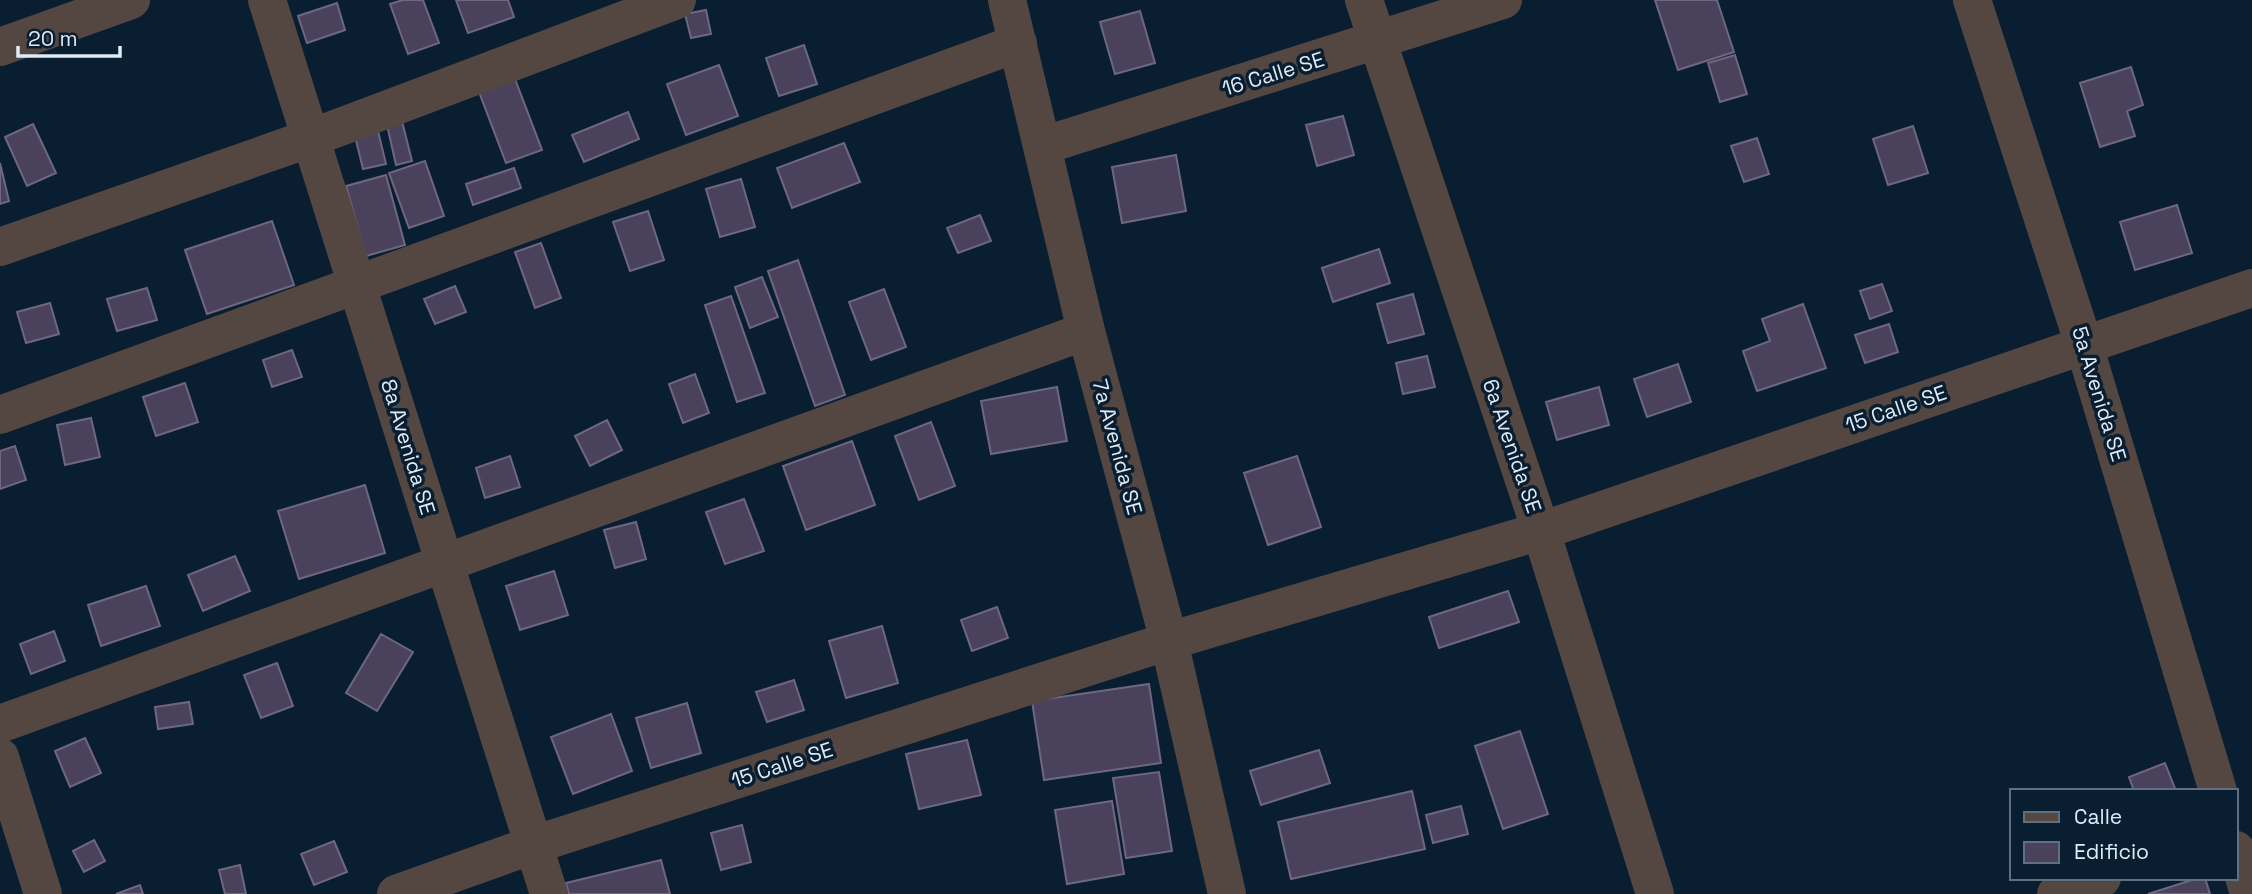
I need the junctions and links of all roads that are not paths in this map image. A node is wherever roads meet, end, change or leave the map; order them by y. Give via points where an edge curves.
1 (131, 0) edge
2 (267, 0) edge
3 (677, 0) edge
4 (1007, 0) edge
5 (1364, 0) edge
6 (1503, 0) edge
7 (1972, 0) edge
8 (1376, 41) junction
9 (1018, 43) junction
10 (0, 47) edge
11 (311, 138) junction
12 (1042, 146) junction
13 (0, 247) edge
14 (357, 285) junction
15 (2252, 288) edge
16 (1086, 331) junction
17 (2084, 345) junction
18 (0, 415) edge
19 (1541, 531) junction
20 (445, 564) junction
21 (1169, 641) junction
22 (0, 723) edge
23 (0, 757) edge
24 (2217, 789) edge
25 (533, 845) junction
26 (2238, 857) edge
27 (2096, 880) edge
28 (43, 894) edge
29 (396, 894) edge
30 (549, 894) edge
31 (1227, 894) edge
32 (1656, 894) edge
33 (2056, 894) edge
34 (2249, 894) edge

1 - 10 street
2 - 11 street, 8a Avenida SE
3 - 11 street
4 - 9 street, 7a Avenida SE
5 - 8 street, 6a Avenida SE
6 - 8 street, 16 Calle SE
7 - 17 street, 5a Avenida SE
8 - 12 street, 16 Calle SE
8 - 19 street, 6a Avenida SE
9 - 12 street, 7a Avenida SE
9 - 14 street
11 - 13 street
11 - 14 street, 8a Avenida SE
12 - 16 street, 7a Avenida SE
14 - 18 street
14 - 20 street, 8a Avenida SE
15 - 17 street, 15 Calle SE
16 - 20 street
16 - 21 street, 7a Avenida SE
17 - 19 street, 15 Calle SE
17 - 24 street, 5a Avenida SE
19 - 21 street, 15 Calle SE
19 - 32 street, 6a Avenida SE
20 - 22 street
20 - 25 street, 8a Avenida SE
21 - 25 street, 15 Calle SE
21 - 31 street, 7a Avenida SE
23 - 28 street
25 - 29 street, 15 Calle SE
25 - 30 street, 8a Avenida SE
26 - 34 street
27 - 33 street

